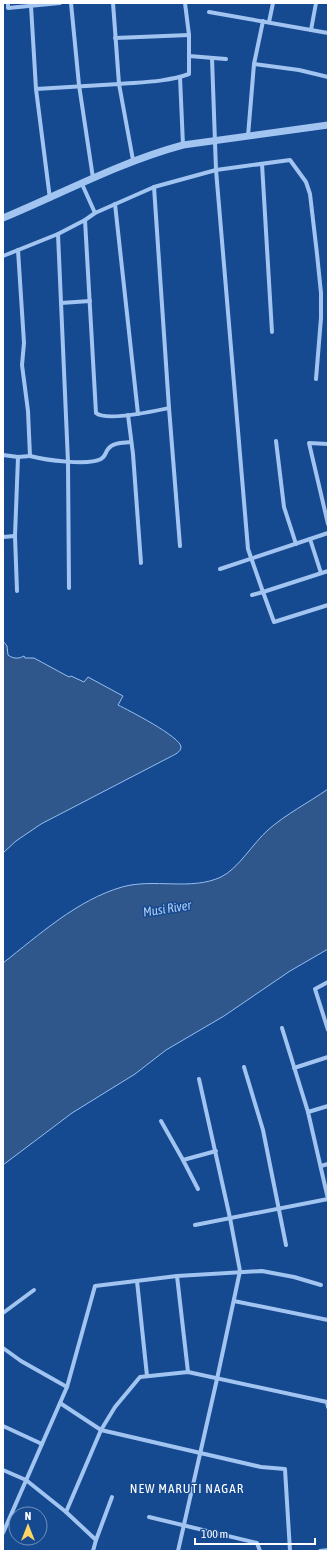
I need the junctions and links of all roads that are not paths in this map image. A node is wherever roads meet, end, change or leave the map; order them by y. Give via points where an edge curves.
1 (8, 3) edge
2 (60, 3) edge
3 (70, 3) edge
4 (112, 3) edge
5 (185, 3) edge
6 (273, 3) edge
7 (316, 3) edge
8 (31, 6) junction
9 (209, 12) dead end
10 (263, 21) junction
11 (269, 22) junction
12 (311, 30) junction
13 (328, 33) edge
14 (189, 35) junction
15 (115, 38) junction
16 (189, 56) junction
17 (212, 58) junction
18 (226, 59) dead end
19 (254, 64) junction
20 (180, 77) junction
21 (328, 77) edge
22 (119, 84) junction
23 (79, 85) junction
24 (36, 89) junction
25 (328, 125) edge
26 (248, 136) junction
27 (214, 140) junction
28 (183, 145) junction
29 (133, 160) junction
30 (262, 164) junction
31 (216, 170) junction
32 (93, 178) junction
33 (82, 184) junction
34 (154, 187) junction
35 (50, 199) junction
36 (115, 204) junction
37 (95, 213) junction
38 (3, 218) edge
39 (85, 220) junction
40 (58, 234) junction
41 (18, 250) junction
42 (3, 256) edge
43 (90, 301) junction
44 (61, 303) junction
45 (272, 332) dead end
46 (316, 379) dead end
47 (169, 408) junction
48 (138, 414) junction
49 (128, 415) junction
50 (276, 441) dead end
51 (131, 442) junction
52 (328, 444) edge
53 (3, 455) edge
54 (30, 456) junction
55 (18, 457) junction
56 (68, 462) junction
57 (328, 524) edge
58 (328, 533) edge
59 (15, 536) junction
60 (3, 537) edge
61 (310, 539) junction
62 (296, 544) junction
63 (180, 546) dead end
64 (251, 559) junction
65 (141, 563) dead end
66 (220, 569) dead end
67 (328, 571) edge
68 (321, 573) junction
69 (69, 588) dead end
70 (17, 591) dead end
71 (263, 592) junction
72 (252, 595) dead end
73 (328, 605) edge
74 (328, 982) edge
75 (282, 1028) dead end
76 (328, 1030) edge
77 (328, 1057) edge
78 (244, 1066) dead end
79 (294, 1068) junction
80 (199, 1079) dead end
81 (328, 1106) edge
82 (308, 1112) junction
83 (161, 1121) dead end
84 (216, 1151) junction
85 (183, 1160) junction
86 (328, 1164) edge
87 (321, 1166) junction
88 (198, 1189) dead end
89 (280, 1209) junction
90 (230, 1218) junction
91 (195, 1225) dead end
92 (286, 1245) dead end
93 (240, 1271) junction
94 (177, 1276) junction
95 (137, 1281) junction
96 (321, 1285) dead end
97 (34, 1290) dead end
98 (234, 1302) junction
99 (3, 1313) edge
100 (328, 1320) edge
101 (3, 1348) edge
102 (188, 1372) junction
103 (147, 1376) junction
104 (218, 1379) junction
105 (67, 1387) junction
106 (60, 1403) junction
107 (328, 1407) edge
108 (3, 1426) edge
109 (101, 1430) junction
110 (42, 1444) junction
111 (200, 1452) junction
112 (3, 1470) edge
113 (26, 1480) junction
114 (112, 1497) dead end
115 (66, 1512) junction
116 (149, 1517) dead end
117 (184, 1526) junction
118 (3, 1533) edge
119 (96, 1540) junction
120 (328, 1550) edge
121 (93, 1551) edge
122 (178, 1551) edge
123 (260, 1551) edge
124 (290, 1551) edge
125 (320, 1551) edge

1 - 8 street via 8,8
2 - 8 street
3 - 23 street
4 - 15 street
5 - 14 street
6 - 11 street
7 - 12 street
8 - 24 street
9 - 10 street
10 - 11 street
10 - 19 street
11 - 12 street
12 - 13 street
14 - 15 street
14 - 16 street
15 - 22 street
16 - 17 street
16 - 20 street via 189,74
17 - 18 street
17 - 27 street
19 - 21 street
19 - 26 street
20 - 22 street
20 - 28 street
22 - 23 street
22 - 29 street
23 - 24 street
23 - 32 street
24 - 35 street
25 - 26 street
26 - 27 street
27 - 28 street
27 - 31 street
28 - 29 street
29 - 32 street
30 - 31 street
30 - 45 street
30 - 46 street via 290,160 306,182 310,194 321,293
31 - 34 street
31 - 64 street via 245,530
32 - 33 street
33 - 35 street
33 - 37 street
34 - 36 street
34 - 47 street
35 - 38 street
36 - 37 street
36 - 48 street
37 - 39 street
39 - 40 street
39 - 43 street
40 - 41 street
40 - 44 street
41 - 42 street
41 - 54 street via 24,343 22,365
43 - 44 street
43 - 49 street via 96,413 101,416
44 - 56 street
47 - 48 street
47 - 63 street
48 - 49 street
49 - 51 street
50 - 62 street via 284,507
51 - 56 street via 108,448 106,455 100,460
51 - 65 street
52 - 57 street via 310,443
53 - 55 street
54 - 55 street
54 - 56 street
55 - 59 street
56 - 69 street
58 - 61 street
59 - 60 street
59 - 70 street
61 - 62 street
61 - 68 street
62 - 64 street
64 - 66 street
64 - 71 street
67 - 68 street
68 - 71 street
71 - 72 street
71 - 73 street via 274,622
74 - 76 street via 315,989
75 - 79 street
77 - 79 street
78 - 89 street via 263,1130
79 - 82 street
80 - 84 street
81 - 82 street
82 - 87 street
83 - 85 street
84 - 85 street
84 - 90 street
85 - 88 street
86 - 87 street
87 - 89 street via 328,1200
89 - 90 street
89 - 92 street
90 - 91 street
90 - 93 street
93 - 94 street
93 - 96 street via 262,1270
93 - 98 street
94 - 95 street
94 - 102 street
95 - 103 street
95 - 105 street via 95,1286
97 - 99 street
98 - 100 street
98 - 104 street
101 - 105 street
102 - 103 street
102 - 104 street
103 - 109 street via 140,1377 115,1407
104 - 107 street via 327,1402
104 - 111 street
105 - 106 street
106 - 109 street
106 - 110 street
108 - 110 street
109 - 111 street
109 - 115 street
110 - 113 street
111 - 117 street
111 - 124 street via 261,1467 285,1470
112 - 113 street
113 - 115 street
113 - 118 street
114 - 119 street
115 - 119 street
116 - 117 street
117 - 122 street
117 - 123 street via 257,1543
119 - 121 street
120 - 125 street

